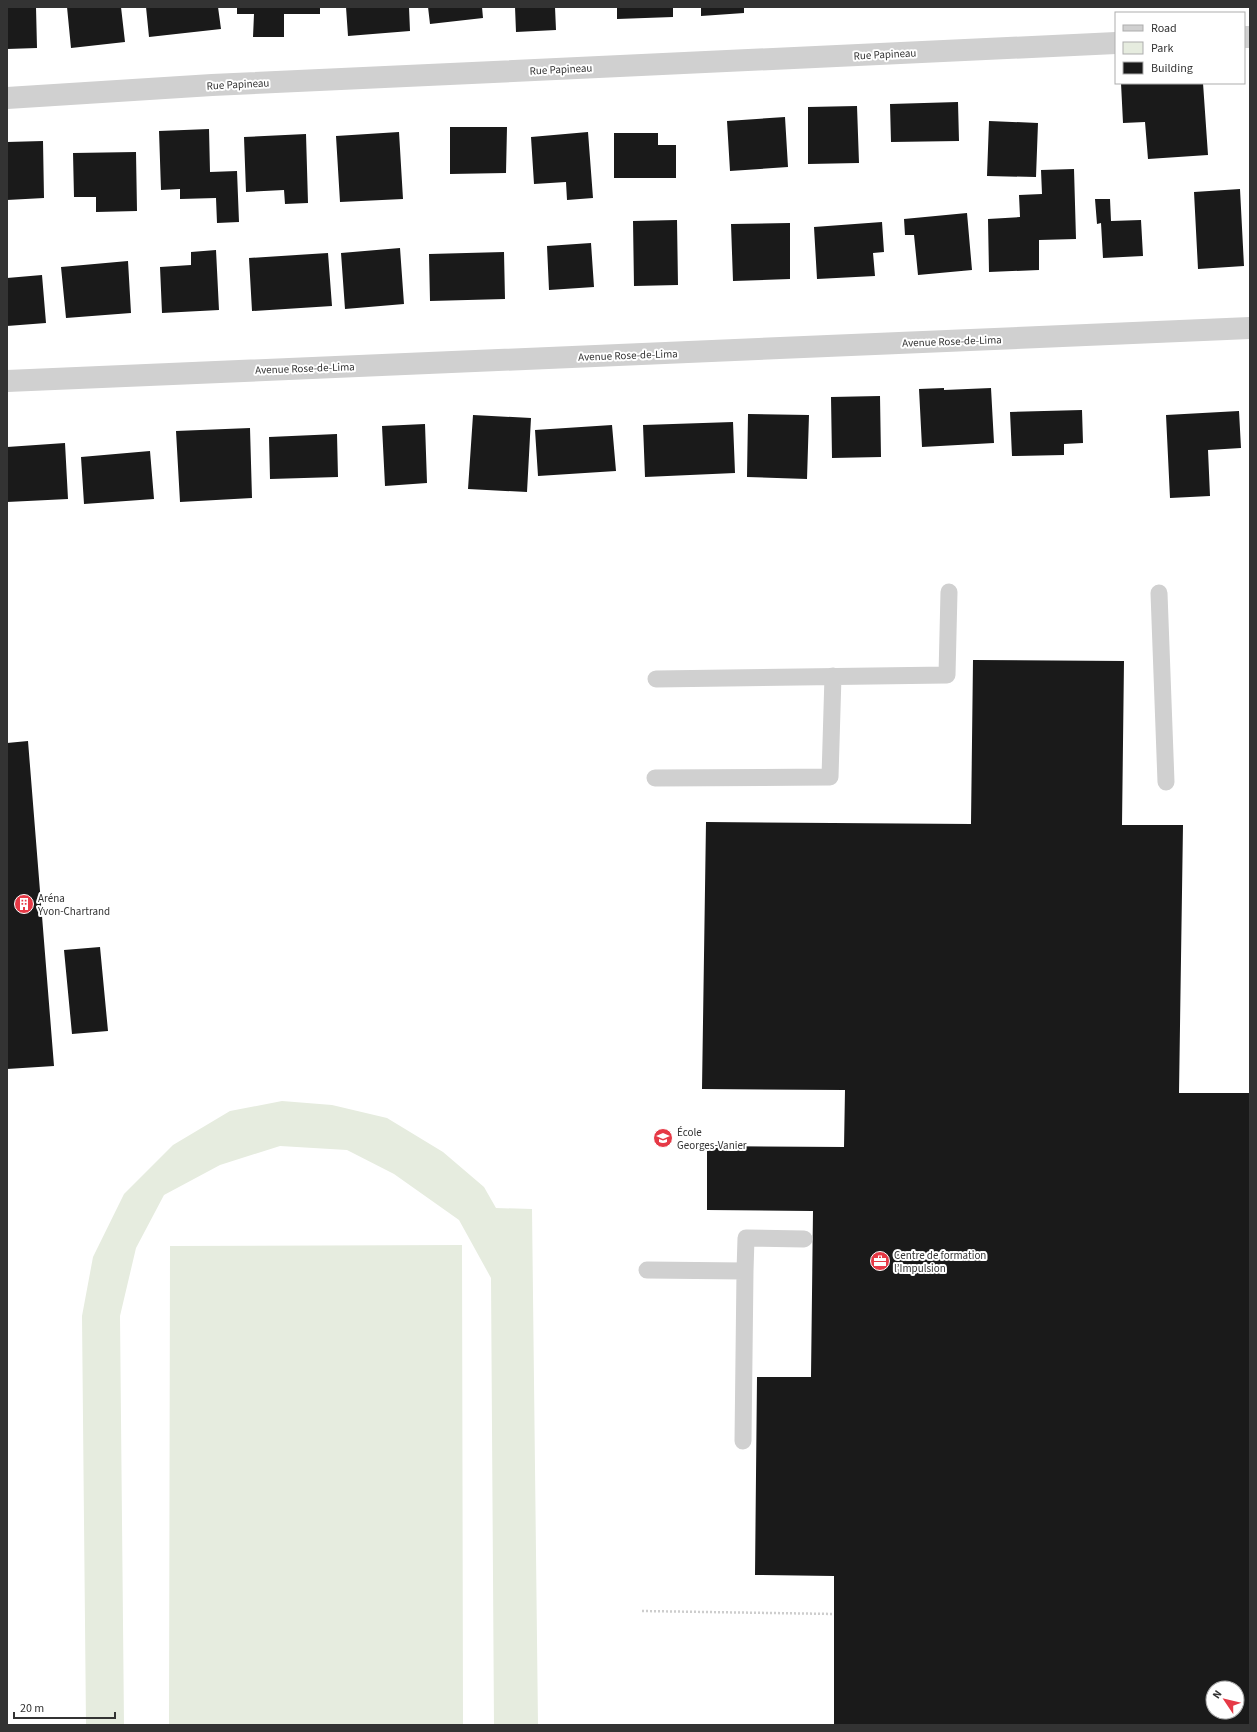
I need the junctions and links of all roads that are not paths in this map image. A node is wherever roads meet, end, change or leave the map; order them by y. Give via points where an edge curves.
1 (1115, 43) edge
2 (7, 98) edge
3 (1250, 328) edge
4 (7, 381) edge
5 (949, 592) dead end
6 (1160, 593) dead end
7 (833, 676) junction
8 (656, 679) dead end
9 (655, 778) dead end
10 (1166, 782) dead end
11 (804, 1239) dead end
12 (647, 1270) dead end
13 (745, 1271) junction
14 (743, 1441) dead end

1 - 2 street, Rue Papineau via 220,85
3 - 4 street, Avenue Rose-de-Lima
5 - 7 lane via 946,675
6 - 10 lane
7 - 8 lane
7 - 9 lane via 830,777
11 - 13 lane via 746,1238
12 - 13 lane
13 - 14 lane

